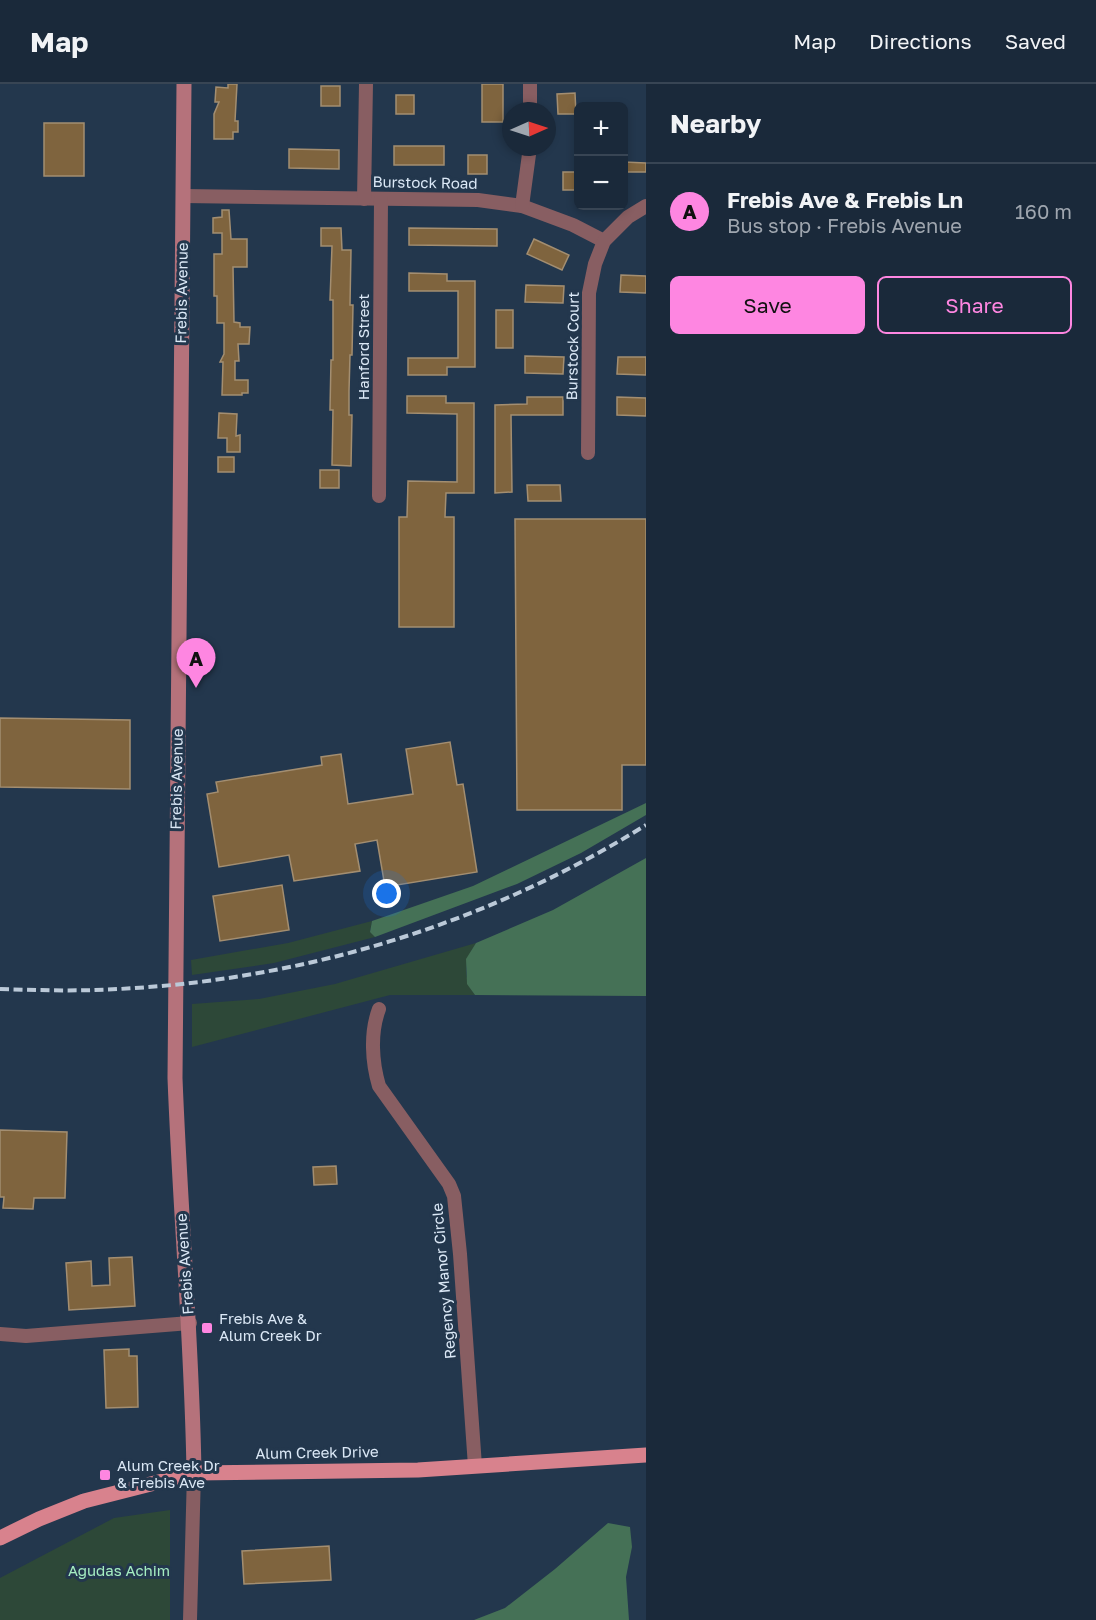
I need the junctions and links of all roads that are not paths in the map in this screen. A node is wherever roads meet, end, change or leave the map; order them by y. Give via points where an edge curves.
1 (184, 84) edge
2 (366, 84) edge
3 (530, 84) edge
4 (530, 102) edge
5 (529, 156) edge
6 (183, 196) junction
7 (364, 199) junction
8 (381, 199) junction
9 (522, 206) junction
10 (646, 206) edge
11 (604, 241) junction
12 (588, 453) dead end
13 (379, 496) dead end
14 (379, 1009) dead end
15 (190, 1323) junction
16 (0, 1334) edge
17 (646, 1455) edge
18 (475, 1466) junction
19 (194, 1473) junction
20 (0, 1538) edge
21 (190, 1620) edge

1 - 6 main road, Frebis Avenue
2 - 7 street
3 - 4 street
5 - 9 street
6 - 7 street, Burstock Road
6 - 15 main road, Frebis Avenue via 175,1078
7 - 8 street, Burstock Road
8 - 9 street, Burstock Road via 478,200
8 - 13 street, Hanford Street
9 - 11 street, Burstock Road
10 - 11 street via 628,217
11 - 12 street, Burstock Court via 589,294
14 - 18 street, Regency Manor Circle via 373,1053 379,1086 454,1196
15 - 16 street via 26,1336
15 - 19 main road, Frebis Avenue
17 - 18 main road, Alum Creek Drive
18 - 19 main road, Alum Creek Drive
19 - 20 main road, Alum Creek Drive via 84,1501
19 - 21 street

